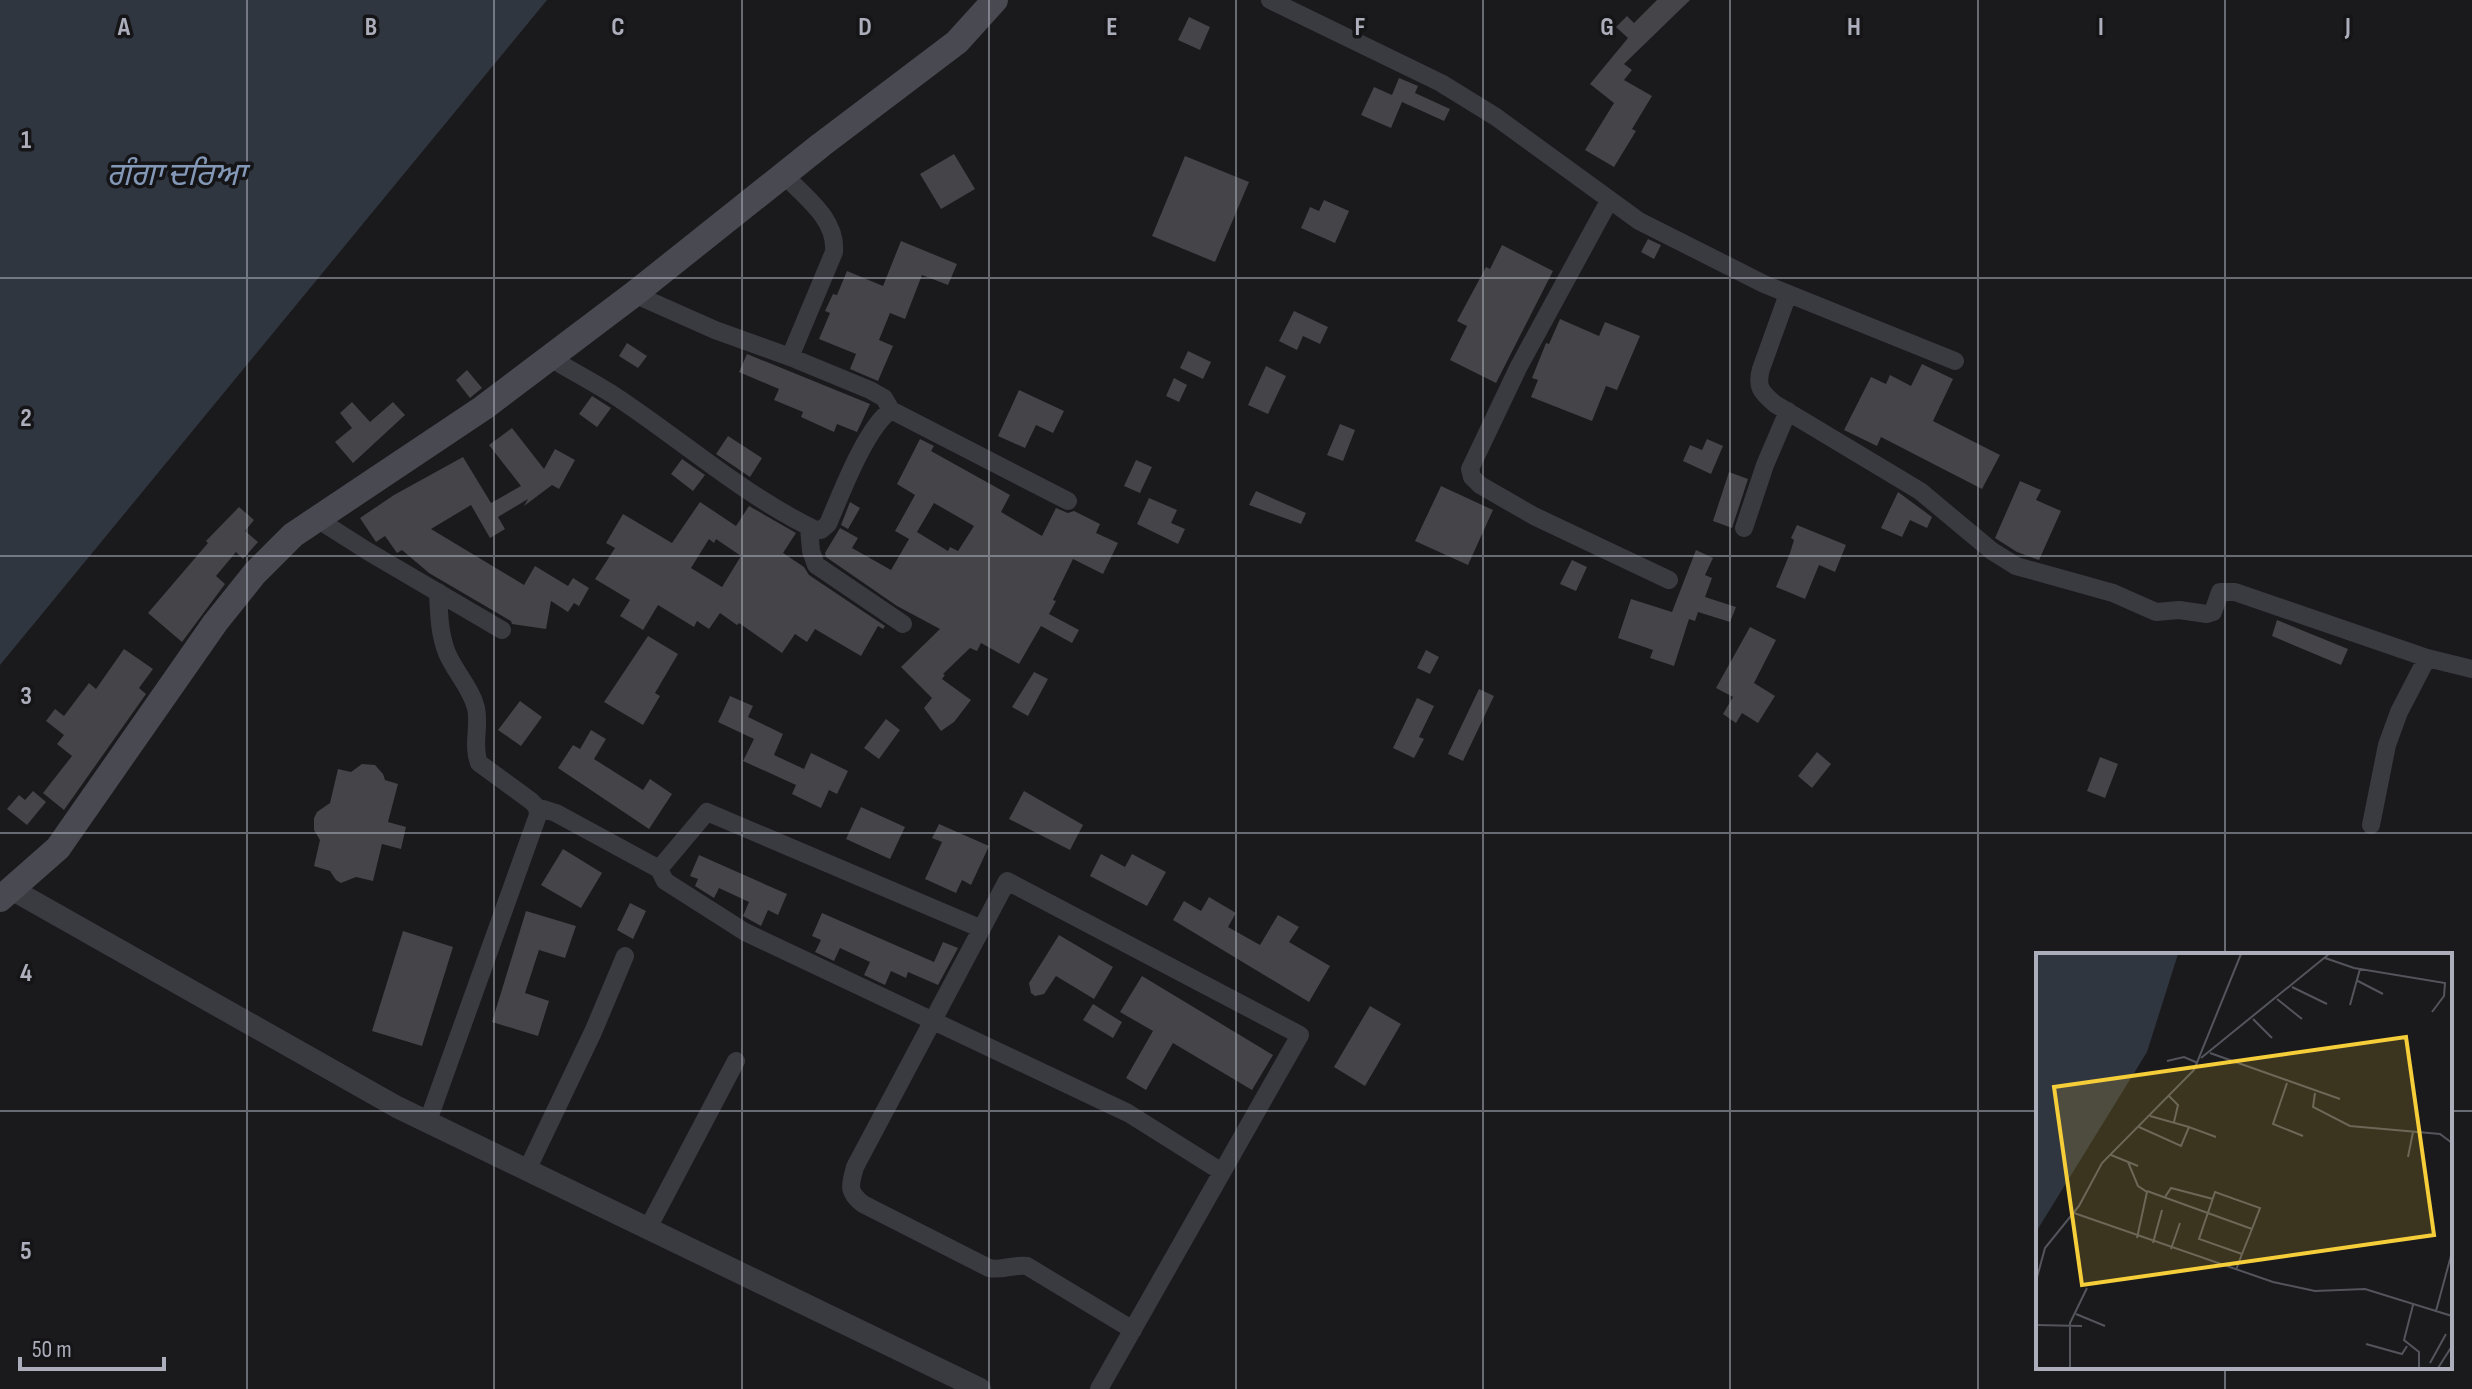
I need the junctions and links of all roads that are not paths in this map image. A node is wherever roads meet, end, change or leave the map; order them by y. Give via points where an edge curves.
1 (995, 0) edge
2 (1270, 0) edge
3 (783, 174) junction
4 (1609, 201) junction
5 (634, 294) junction
6 (1788, 294) junction
7 (548, 357) junction
8 (790, 357) junction
9 (1955, 361) dead end
10 (891, 410) junction
11 (1788, 411) junction
12 (1068, 501) dead end
13 (317, 519) junction
14 (809, 527) junction
15 (1744, 528) dead end
16 (1669, 580) dead end
17 (438, 592) junction
18 (903, 624) dead end
19 (502, 630) dead end
20 (2427, 658) junction
21 (2472, 669) edge
22 (537, 807) junction
23 (2371, 825) dead end
24 (659, 869) junction
25 (7, 894) edge
26 (982, 929) junction
27 (625, 956) dead end
28 (932, 1023) junction
29 (736, 1061) dead end
30 (428, 1121) junction
31 (527, 1170) junction
32 (1222, 1172) junction
33 (648, 1228) junction
34 (1133, 1330) junction
35 (980, 1389) edge
36 (1099, 1389) edge

1 - 3 main road via 957,42
2 - 4 street via 1441,83
3 - 5 main road
3 - 8 street via 829,223 835,243
4 - 6 street
4 - 16 street via 1470,469 1480,485 1534,516
5 - 7 main road
5 - 8 street
6 - 9 street
6 - 11 street via 1758,379 1760,391
7 - 13 main road via 483,408
7 - 14 street
8 - 10 street via 870,390
10 - 12 street
10 - 14 street via 863,449 828,524 821,530
11 - 15 street
11 - 20 street via 1920,491 2016,566 2113,593 2156,612 2207,614 2213,612 2220,592 2235,592
13 - 17 street
13 - 25 main road via 293,535 245,586 58,848
14 - 18 street via 816,565
17 - 19 street
17 - 22 street via 447,654 476,708 479,763
20 - 21 street
20 - 23 street via 2387,745
22 - 24 street
22 - 30 street via 537,823
24 - 26 street via 707,812
24 - 28 street via 665,881 745,932
25 - 30 street
26 - 28 street
26 - 32 street via 1007,881 1300,1035
27 - 31 street
28 - 32 street via 1128,1113
28 - 34 street via 855,1167 852,1195 989,1268 1027,1266
29 - 33 street
30 - 31 street
31 - 33 street
32 - 34 street
33 - 35 street
34 - 36 street

